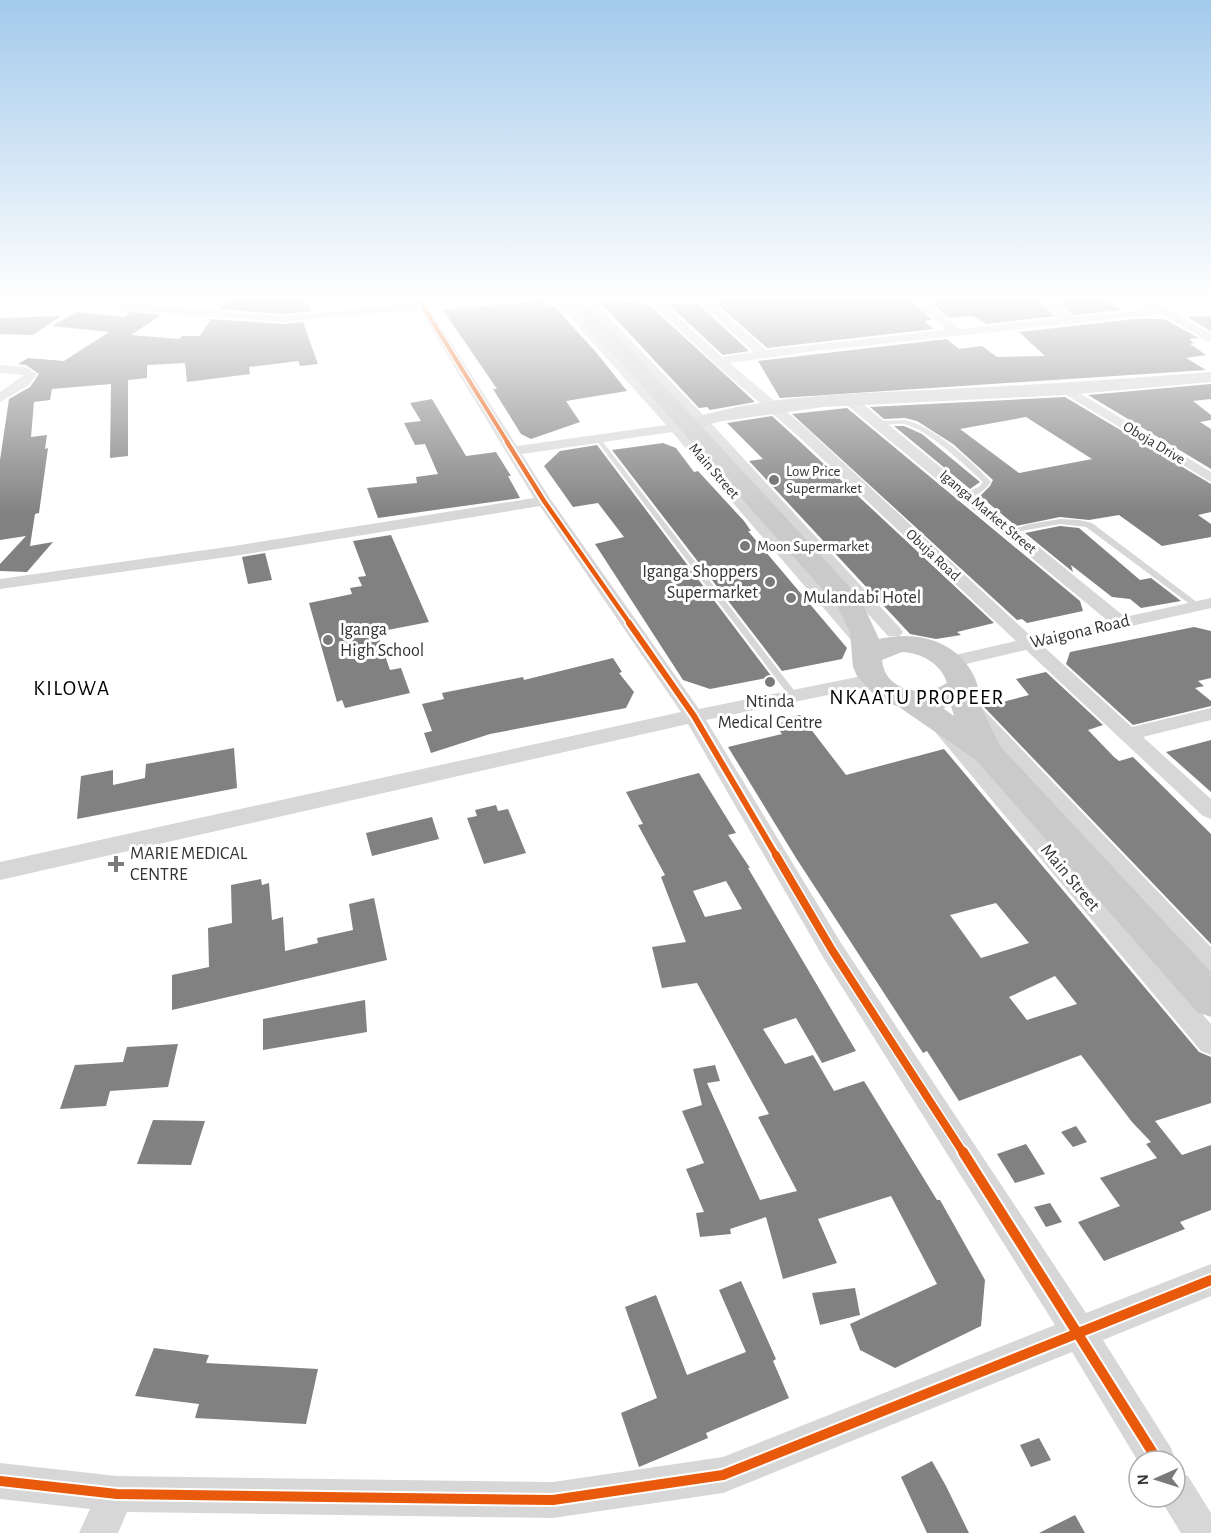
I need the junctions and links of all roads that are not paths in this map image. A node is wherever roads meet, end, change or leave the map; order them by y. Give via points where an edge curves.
1 (27, 372) edge
2 (463, 372) edge
3 (636, 372) edge
4 (641, 372) edge
5 (647, 372) edge
6 (732, 372) edge
7 (1211, 379) edge
8 (1069, 391) junction
9 (0, 398) edge
10 (853, 403) junction
11 (777, 408) junction
12 (880, 423) junction
13 (692, 424) junction
14 (598, 439) junction
15 (514, 452) junction
16 (1211, 478) edge
17 (968, 496) junction
18 (544, 501) junction
19 (1011, 531) junction
20 (0, 584) edge
21 (850, 604) junction
22 (1206, 607) edge
23 (1122, 623) junction
24 (905, 638) junction
25 (1027, 644) junction
26 (868, 661) junction
27 (959, 683) junction
28 (793, 695) junction
29 (919, 706) junction
30 (1211, 714) edge
31 (694, 716) junction
32 (1127, 735) junction
33 (987, 752) junction
34 (1211, 811) edge
35 (0, 871) edge
36 (1211, 963) edge
37 (1211, 1000) edge
38 (1211, 1043) edge
39 (1211, 1280) edge
40 (1078, 1331) junction
41 (1151, 1449) edge
42 (0, 1481) edge
43 (117, 1494) junction
44 (1187, 1509) edge
45 (98, 1533) edge
46 (1202, 1533) edge

1 - 9 street via 31,374 25,382
2 - 15 street
3 - 13 street, Main Street
4 - 13 main road, Main Street
5 - 13 street, Main Street
6 - 11 street, Obuja Road
7 - 8 main road
8 - 10 main road
8 - 11 main road via 850,399
8 - 16 street, Oboja Drive
10 - 11 main road
10 - 12 street, Iganga Market Street
11 - 13 main road
11 - 25 street, Obuja Road
12 - 17 street, Iganga Market Street
12 - 17 lane via 907,423 921,429 972,467 987,482
13 - 14 street
13 - 21 main road, Main Street
13 - 24 street, Main Street
13 - 26 street, Main Street
14 - 15 street
14 - 28 lane
15 - 18 street
17 - 19 street, Iganga Market Street
18 - 20 street
18 - 31 street
19 - 22 lane via 1077,520
19 - 23 street, Iganga Market Street
21 - 24 main road, Main Street
21 - 26 main road, Main Street via 864,633
22 - 23 street, Waigona Road
23 - 25 street, Waigona Road
24 - 26 main road, Main Street via 890,643
24 - 27 main road, Main Street via 933,650
25 - 27 street, Waigona Road
25 - 32 street, Obuja Road
26 - 28 street
26 - 29 main road, Main Street
27 - 29 main road via 948,696
27 - 33 main road, Main Street
27 - 36 street, Main Street
28 - 31 street
29 - 33 main road, Main Street
29 - 38 street, Main Street
30 - 32 street
31 - 35 street
31 - 40 street via 832,950
32 - 34 street, Obuja Road
33 - 37 main road, Main Street
39 - 40 street
40 - 41 street
40 - 43 street via 723,1475 553,1500
42 - 43 street
43 - 45 street
44 - 46 street

